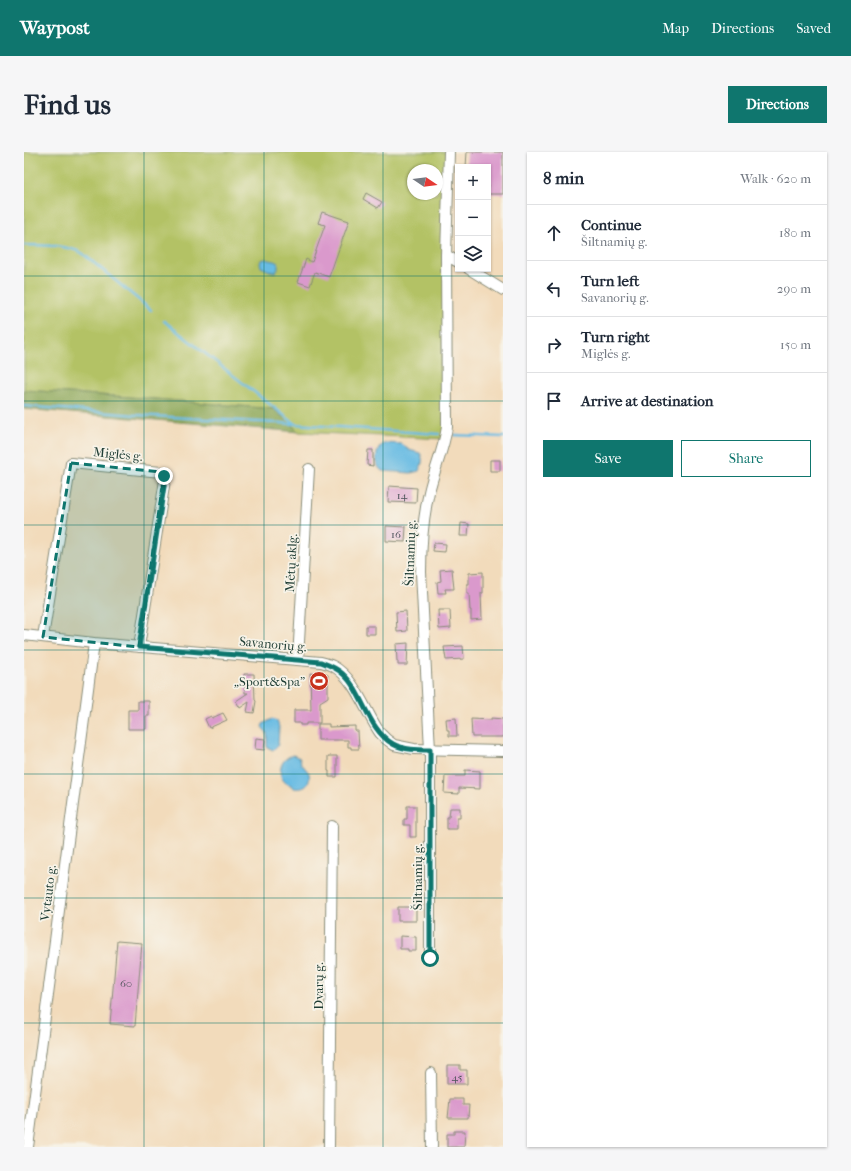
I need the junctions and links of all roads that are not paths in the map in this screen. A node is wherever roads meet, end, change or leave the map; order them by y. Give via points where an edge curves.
1 (449, 152) edge
2 (446, 255) junction
3 (455, 260) edge
4 (474, 272) edge
5 (503, 290) edge
6 (309, 469) dead end
7 (24, 635) edge
8 (43, 637) junction
9 (94, 643) junction
10 (139, 647) junction
11 (298, 659) junction
12 (430, 750) junction
13 (503, 752) edge
14 (332, 826) dead end
15 (430, 958) dead end
16 (431, 1073) dead end
17 (28, 1147) edge
18 (329, 1147) edge
19 (432, 1147) edge

1 - 2 street, Šiltnamių g.
2 - 3 street
2 - 12 street, Šiltnamių g. via 447,427 429,492 421,548
4 - 5 street
6 - 11 street, Mėtų aklg.
7 - 8 street, Savanorių g.
8 - 9 street, Savanorių g.
8 - 10 street, Miglės g. via 71,463 161,472 165,480
9 - 10 street, Savanorių g.
9 - 17 street, Vytauto g.
10 - 11 street, Savanorių g.
11 - 12 street, Savanorių g. via 321,662 343,673 380,733 394,745
12 - 13 street, Savanorių g.
12 - 15 street, Šiltnamių g.
14 - 18 street, Dvarų g.
16 - 19 street

